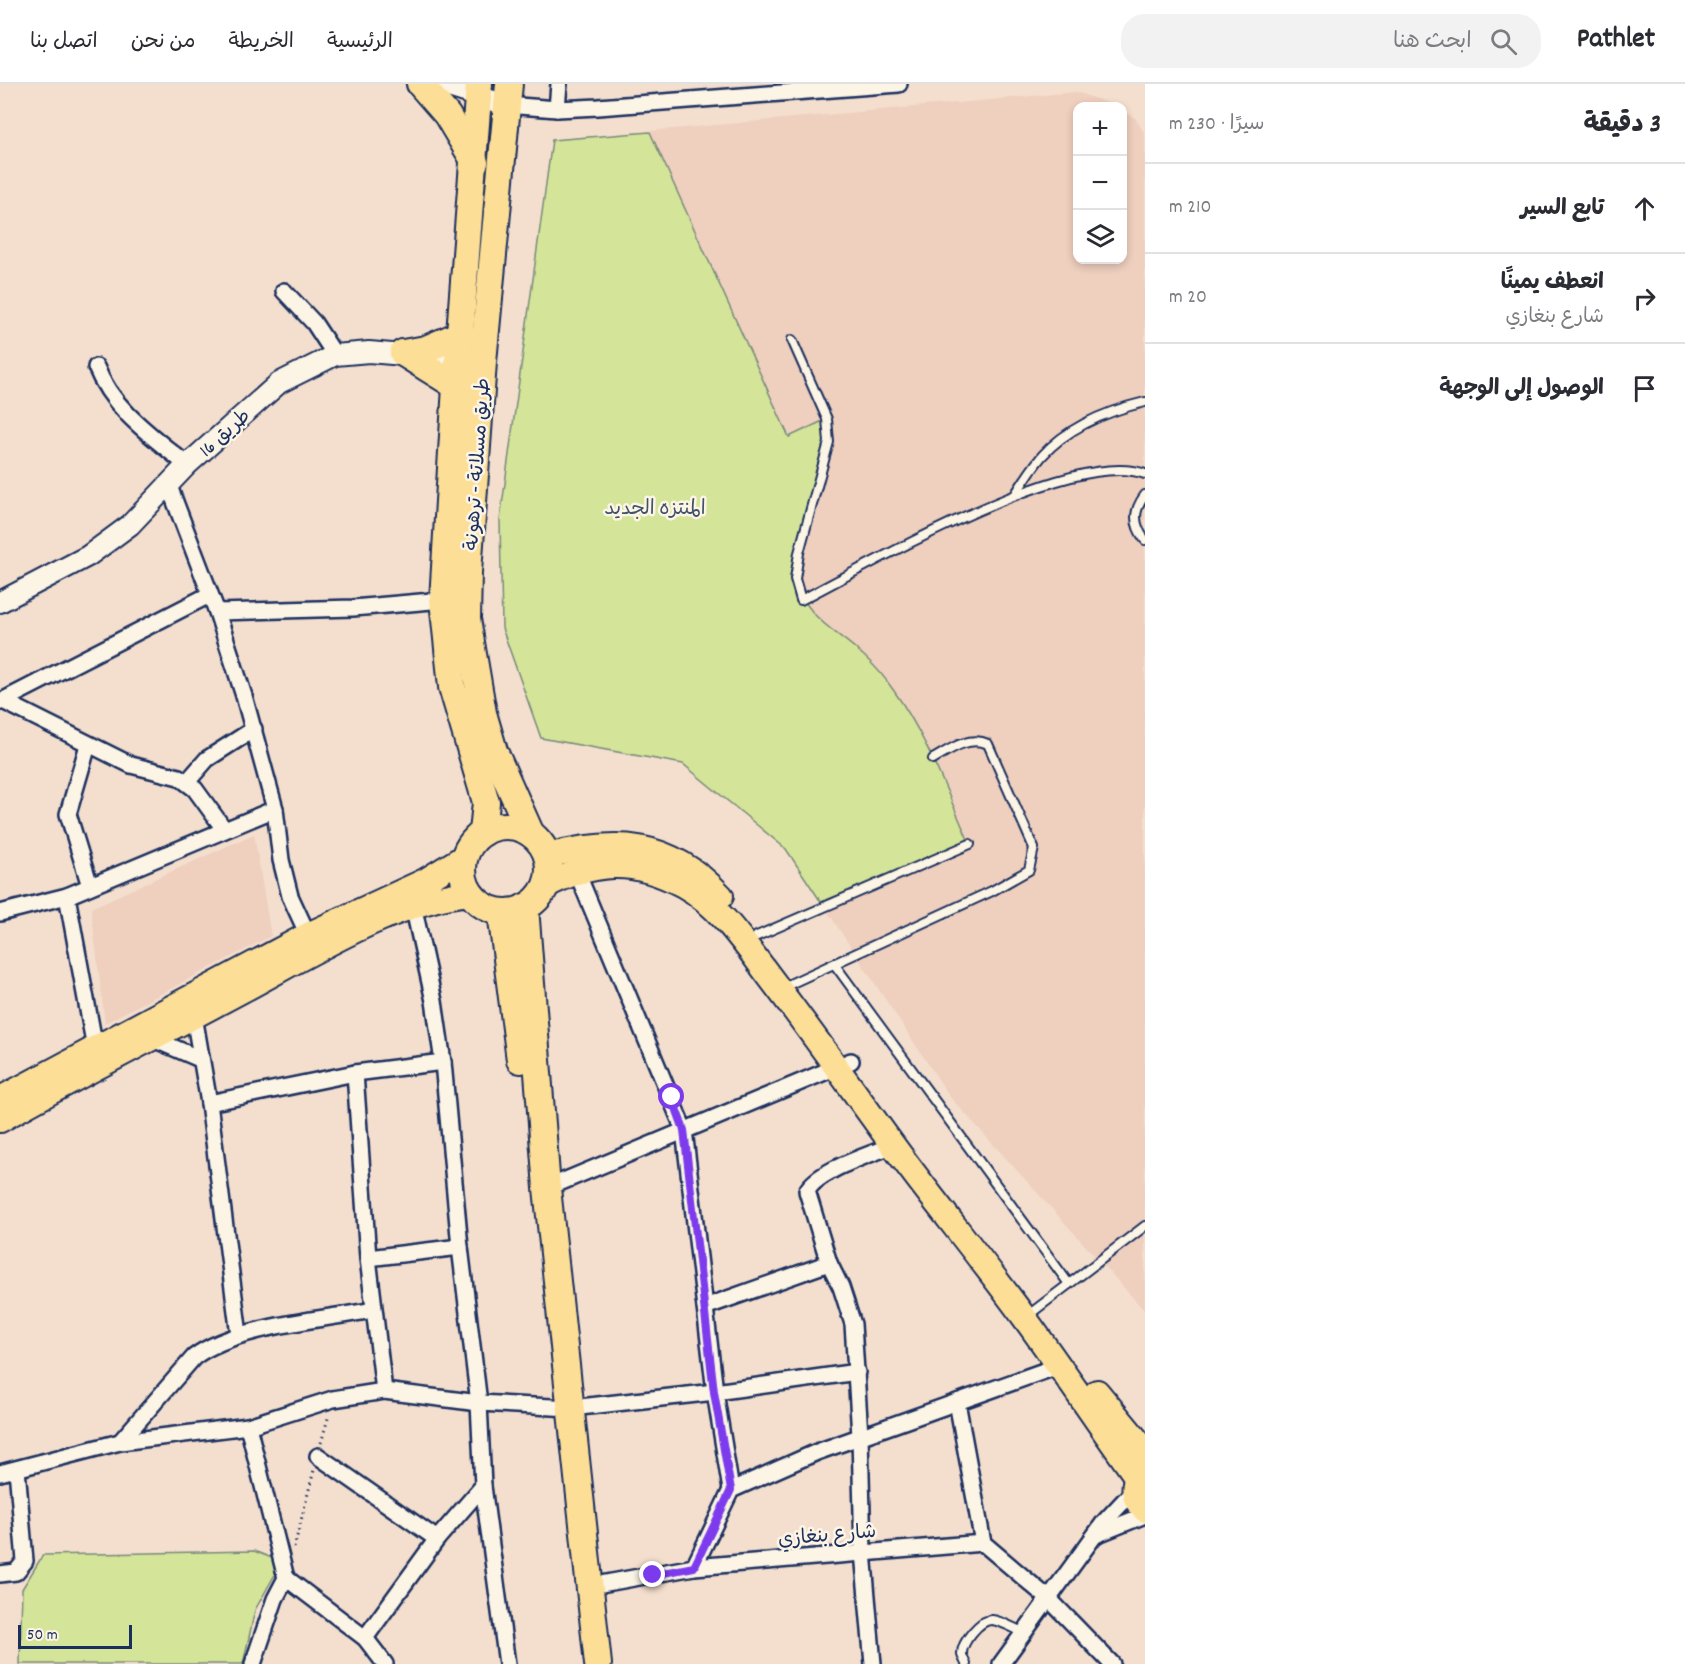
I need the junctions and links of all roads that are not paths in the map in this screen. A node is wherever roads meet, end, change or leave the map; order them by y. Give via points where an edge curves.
1 (420, 84) edge
2 (439, 84) edge
3 (560, 84) edge
4 (899, 84) edge
5 (478, 90) edge
6 (507, 95) edge
7 (557, 109) junction
8 (475, 162) junction
9 (284, 291) dead end
10 (461, 334) junction
11 (792, 340) dead end
12 (403, 353) junction
13 (335, 354) junction
14 (471, 361) junction
15 (96, 367) dead end
16 (456, 386) junction
17 (1145, 402) edge
18 (187, 465) junction
19 (1145, 474) edge
20 (169, 486) junction
21 (1015, 495) junction
22 (1145, 495) edge
23 (1145, 540) edge
24 (209, 595) junction
25 (443, 600) junction
26 (0, 602) edge
27 (217, 612) junction
28 (1, 701) edge
29 (254, 729) junction
30 (88, 745) junction
31 (933, 759) dead end
32 (187, 782) junction
33 (276, 809) junction
34 (224, 829) junction
35 (483, 833) junction
36 (531, 834) junction
37 (970, 844) dead end
38 (547, 855) junction
39 (464, 857) junction
40 (576, 870) junction
41 (90, 886) junction
42 (545, 886) junction
43 (470, 893) junction
44 (67, 896) junction
45 (413, 905) junction
46 (513, 909) junction
47 (0, 913) edge
48 (308, 935) junction
49 (757, 936) junction
50 (834, 965) junction
51 (785, 986) junction
52 (194, 1016) junction
53 (151, 1038) junction
54 (94, 1048) junction
55 (200, 1059) junction
56 (443, 1062) junction
57 (844, 1064) junction
58 (355, 1073) junction
59 (0, 1099) edge
60 (209, 1103) junction
61 (0, 1120) edge
62 (684, 1130) junction
63 (892, 1145) junction
64 (547, 1188) junction
65 (1145, 1226) edge
66 (460, 1247) junction
67 (368, 1258) junction
68 (829, 1263) junction
69 (1069, 1284) junction
70 (705, 1307) junction
71 (374, 1310) junction
72 (1030, 1314) junction
73 (239, 1335) junction
74 (1058, 1366) junction
75 (857, 1372) junction
76 (384, 1391) junction
77 (714, 1392) junction
78 (957, 1402) junction
79 (479, 1403) junction
80 (564, 1408) junction
81 (248, 1426) junction
82 (860, 1436) junction
83 (120, 1442) junction
84 (1145, 1450) edge
85 (318, 1456) road end
86 (18, 1469) junction
87 (0, 1473) edge
88 (1140, 1485) edge
89 (483, 1486) junction
90 (731, 1490) junction
91 (1145, 1515) edge
92 (1098, 1534) junction
93 (437, 1539) junction
94 (984, 1543) junction
95 (863, 1552) junction
96 (694, 1567) junction
97 (0, 1574) edge
98 (286, 1578) junction
99 (590, 1586) junction
100 (1049, 1599) junction
101 (1024, 1633) junction
102 (365, 1638) junction
103 (253, 1664) edge
104 (385, 1664) edge
105 (507, 1664) edge
106 (583, 1664) edge
107 (598, 1664) edge
108 (873, 1664) edge
109 (966, 1664) edge
110 (1001, 1664) edge
111 (1112, 1664) edge

1 - 8 highway via 447,115
2 - 5 street
3 - 7 street
4 - 7 street
5 - 6 street
5 - 8 highway, طريق مسلاتة - ترهونة
6 - 7 street
6 - 14 highway, طريق مسلاتة - ترهونة
8 - 10 highway, طريق مسلاتة - ترهونة
9 - 13 street via 314,323
10 - 12 highway via 426,350
10 - 14 highway, طريق مسلاتة - ترهونة
11 - 21 lane via 827,419 830,442 799,553 795,579 801,600 948,524
12 - 13 street, طريق 16
12 - 14 street, طريق 16
12 - 16 highway
13 - 18 street, طريق 16 via 279,383
14 - 16 highway, طريق مسلاتة - ترهونة
14 - 36 highway, طريق مسلاتة - ترهونة via 467,620 483,713 494,751
15 - 18 street via 103,384 135,423
16 - 25 highway, طريق مسلاتة - ترهونة
17 - 21 lane via 1121,408 1068,432 1041,457
18 - 20 street, طريق 16
19 - 21 lane via 1117,470 1076,476
20 - 24 street
20 - 26 street, طريق 16 via 129,525 88,556
22 - 23 lane via 1137,506 1135,519
24 - 27 street
24 - 28 street
25 - 27 street via 353,608
25 - 35 highway, طريق مسلاتة - ترهونة via 452,687 486,802
27 - 29 street
28 - 30 street
29 - 32 street via 207,759
29 - 33 street
30 - 32 street via 132,765
30 - 41 street via 68,814
31 - 50 lane via 966,742 982,741 993,751 1034,848 1029,870
32 - 34 street
33 - 34 street
33 - 48 street via 280,860 290,896
34 - 41 street
35 - 36 highway via 499,827 516,827
35 - 39 highway via 471,843
36 - 38 highway
37 - 49 lane
38 - 42 highway via 549,871
38 - 49 main road via 612,843 647,848 694,871
39 - 43 highway via 463,870
39 - 48 main road via 425,880
40 - 42 main road
40 - 51 main road via 626,866 683,885 700,896
40 - 62 street
41 - 44 street
42 - 46 highway via 534,901
43 - 45 main road
43 - 46 highway via 478,902
44 - 47 street
44 - 54 street
45 - 52 main road
45 - 56 street
46 - 64 highway
46 - 80 highway via 512,981
48 - 54 main road
49 - 51 main road
50 - 51 lane
50 - 69 lane
51 - 57 main road
52 - 53 main road
52 - 55 street
53 - 55 street
53 - 61 main road
54 - 59 main road
55 - 60 street
56 - 58 street
56 - 66 street
57 - 62 street
57 - 63 main road
57 - 72 main road
58 - 60 street
58 - 67 street
60 - 73 street
62 - 64 street
62 - 70 street
63 - 68 street via 810,1185 807,1191
63 - 72 main road
64 - 80 highway
65 - 69 lane
66 - 67 street
66 - 79 street
67 - 71 street
68 - 70 street
68 - 75 street via 853,1324
69 - 72 lane
70 - 77 street
71 - 73 street
71 - 76 street
72 - 74 main road
72 - 84 main road
73 - 83 street via 194,1357
74 - 78 street
74 - 88 main road
75 - 77 street
75 - 82 street
76 - 79 street
76 - 81 street via 333,1399
77 - 80 street
77 - 90 street
78 - 82 street
78 - 94 street
79 - 80 street
79 - 89 street
80 - 99 highway
80 - 106 highway
81 - 83 street
81 - 98 street
82 - 90 street
82 - 95 street
83 - 86 street
85 - 93 street
86 - 87 street
86 - 97 street via 25,1561 16,1572
88 - 92 street via 1105,1521
89 - 93 street
89 - 105 street
90 - 96 street
91 - 92 street
92 - 100 street
93 - 102 street
94 - 95 street, شارع بنغازي
94 - 100 street
95 - 96 street, شارع بنغازي
95 - 108 street
96 - 99 street, شارع بنغازي
98 - 102 street
98 - 103 street
99 - 107 highway
100 - 101 street
100 - 111 street
101 - 109 lane via 991,1620 984,1622 966,1640 962,1655
101 - 110 street
102 - 104 street

